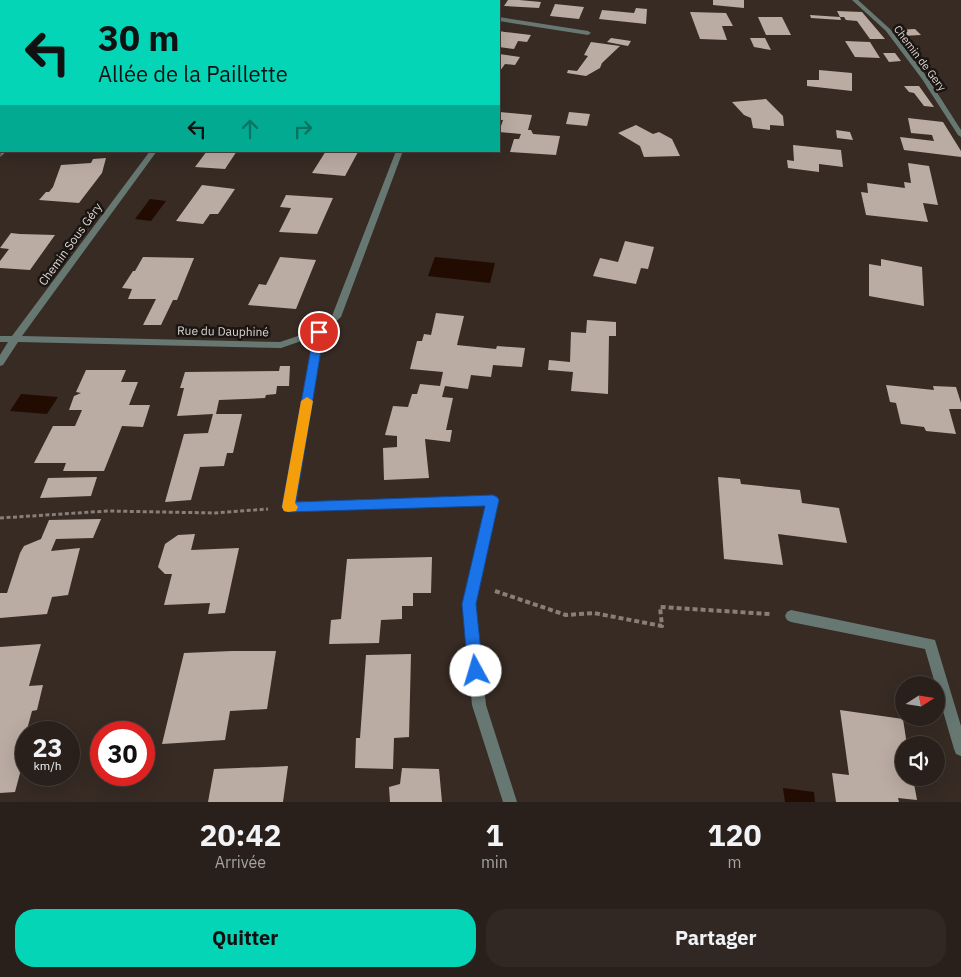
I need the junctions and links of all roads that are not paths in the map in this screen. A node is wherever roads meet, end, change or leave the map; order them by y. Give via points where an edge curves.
1 (855, 0) edge
2 (500, 20) edge
3 (588, 33) dead end
4 (961, 135) edge
5 (153, 152) edge
6 (400, 152) edge
7 (319, 332) junction
8 (0, 339) edge
9 (16, 339) junction
10 (0, 362) edge
11 (790, 616) road end
12 (961, 749) edge
13 (510, 802) edge

1 - 4 street, Chemin de Gery via 888,30 925,78
2 - 3 street
5 - 9 street, Chemin Sous Géry
6 - 7 street, Rue du Dauphiné via 336,317
7 - 9 street, Rue du Dauphiné via 281,345
7 - 13 street via 288,507 493,500 469,604 479,704
8 - 9 street
9 - 10 street, Chemin Sous Géry
11 - 12 street via 930,644

